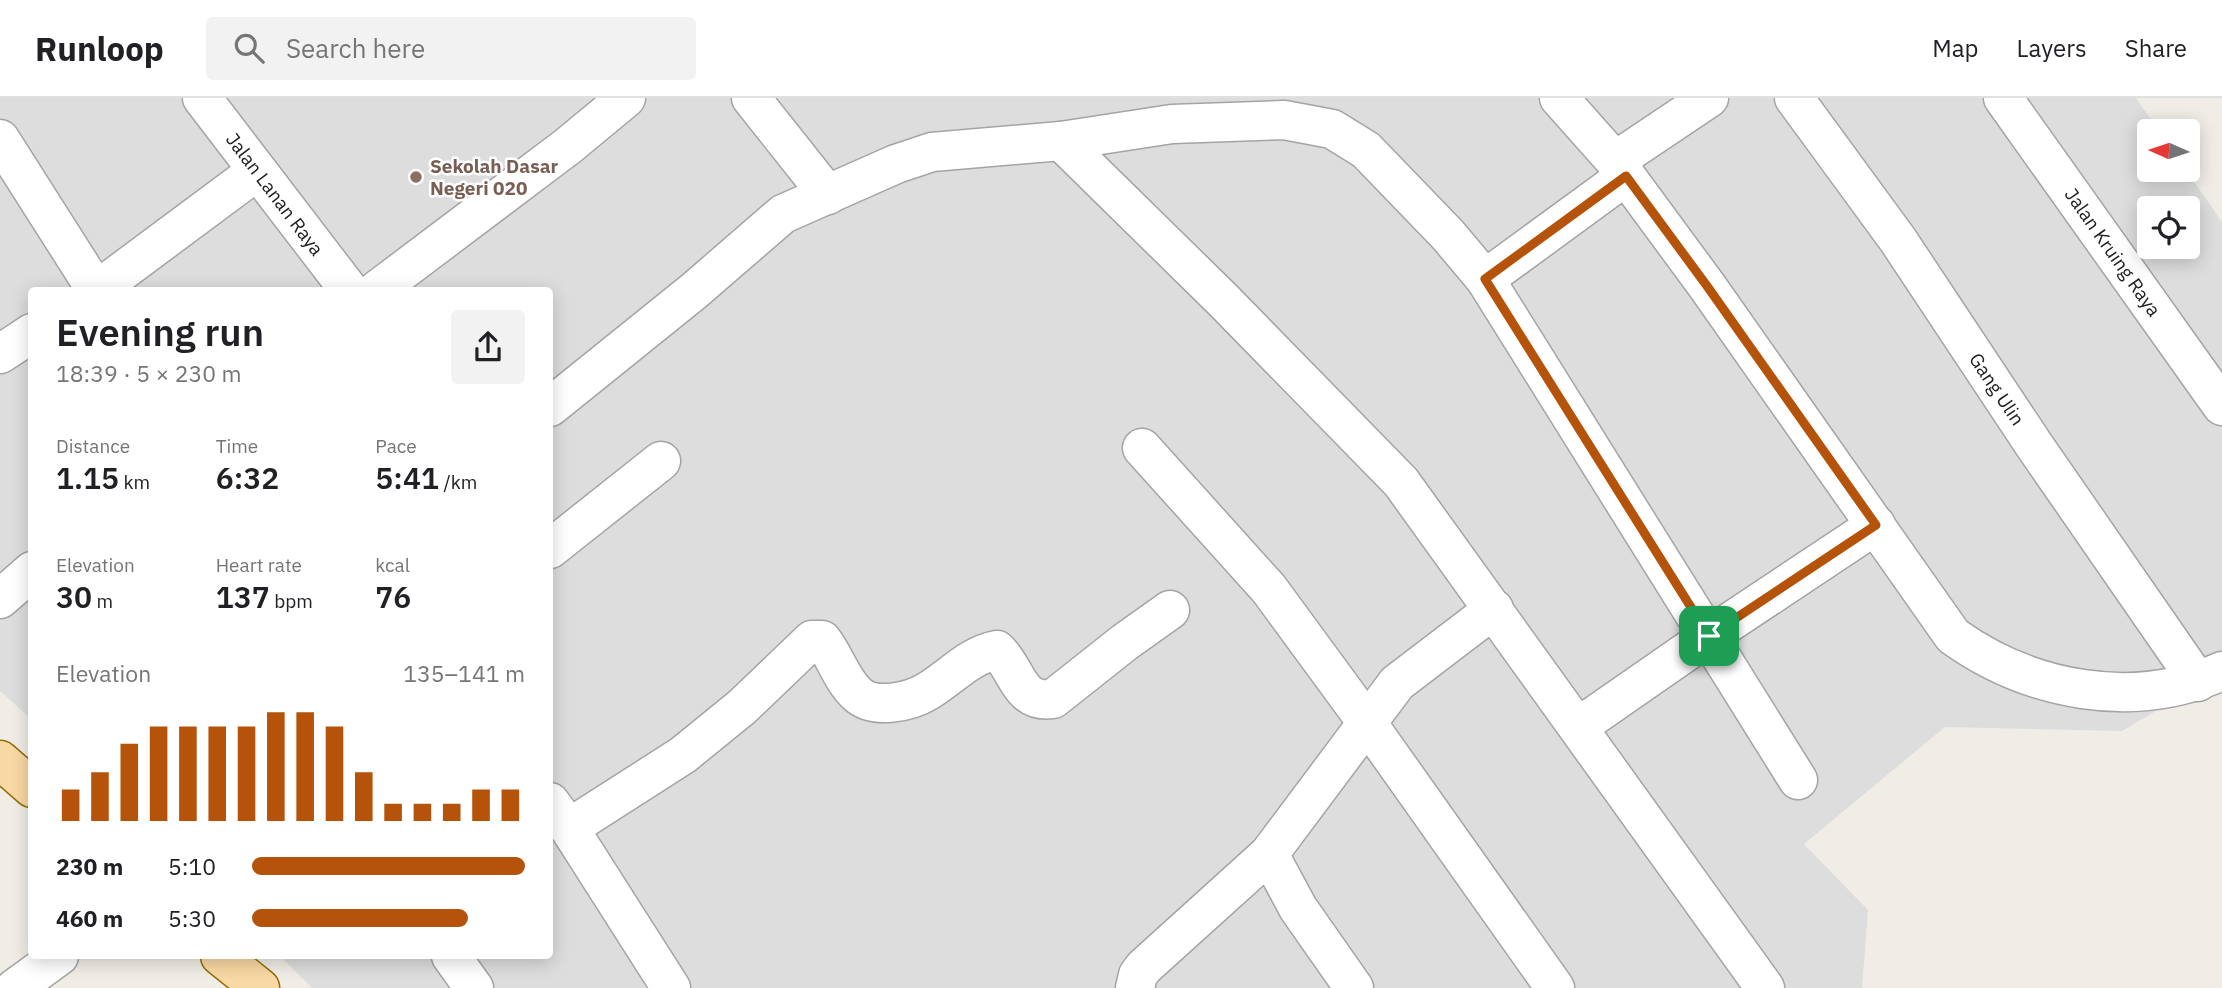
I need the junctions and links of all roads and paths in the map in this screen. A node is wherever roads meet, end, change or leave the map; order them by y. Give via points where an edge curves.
1 (202, 98) edge
2 (626, 98) edge
3 (751, 98) edge
4 (1559, 98) edge
5 (1709, 98) edge
6 (1794, 98) edge
7 (2003, 98) edge
8 (1061, 141) junction
9 (1, 144) edge
10 (1620, 168) junction
11 (257, 171) junction
12 (828, 195) junction
13 (1485, 279) junction
14 (94, 287) edge
15 (100, 287) edge
16 (347, 287) edge
17 (381, 287) edge
18 (28, 336) edge
19 (0, 354) edge
20 (553, 405) edge
21 (2222, 406) edge
22 (1142, 448) dead end
23 (661, 461) dead end
24 (1876, 525) junction
25 (553, 546) edge
26 (28, 574) edge
27 (0, 599) edge
28 (1494, 609) junction
29 (1170, 610) dead end
30 (1709, 636) junction
31 (2210, 676) edge
32 (1368, 724) junction
33 (1578, 727) junction
34 (0, 760) edge
35 (1798, 780) dead end
36 (28, 784) edge
37 (559, 815) edge
38 (1269, 855) junction
39 (55, 959) edge
40 (224, 959) edge
41 (454, 959) edge
42 (15, 988) edge
43 (260, 988) edge
44 (474, 988) edge
45 (671, 988) edge
46 (1135, 988) edge
47 (1354, 988) edge
48 (1555, 988) edge
49 (1765, 988) edge

1 - 11 street, Jalan Lanan Raya
2 - 17 street
3 - 12 street
4 - 10 street
5 - 10 street
6 - 31 street, Gang Ulin via 1898,240 2042,456
7 - 21 street, Jalan Kruing Raya
8 - 12 street via 932,152
8 - 13 street via 1172,124 1284,120 1332,129 1366,150
8 - 28 street via 1401,482
9 - 14 street
10 - 13 street
10 - 24 street
11 - 15 street
11 - 16 street, Jalan Lanan Raya
12 - 20 street via 783,214
13 - 30 street
18 - 19 street
22 - 32 street via 1269,589
23 - 25 street
24 - 30 street
24 - 31 street via 1953,636 1973,650 2049,684 2085,691 2131,692
26 - 27 street
28 - 32 street via 1397,683
28 - 33 street
29 - 37 street via 1053,699 1041,701 1027,696 1008,660 997,650 967,662 926,692 873,702 855,692 822,640 812,640 683,755
30 - 33 street
30 - 35 street
32 - 38 street
32 - 48 street
33 - 49 street
34 - 36 main road
37 - 45 street
38 - 46 street via 1144,967
38 - 47 street via 1298,908
39 - 42 street
40 - 43 main road
41 - 44 street

